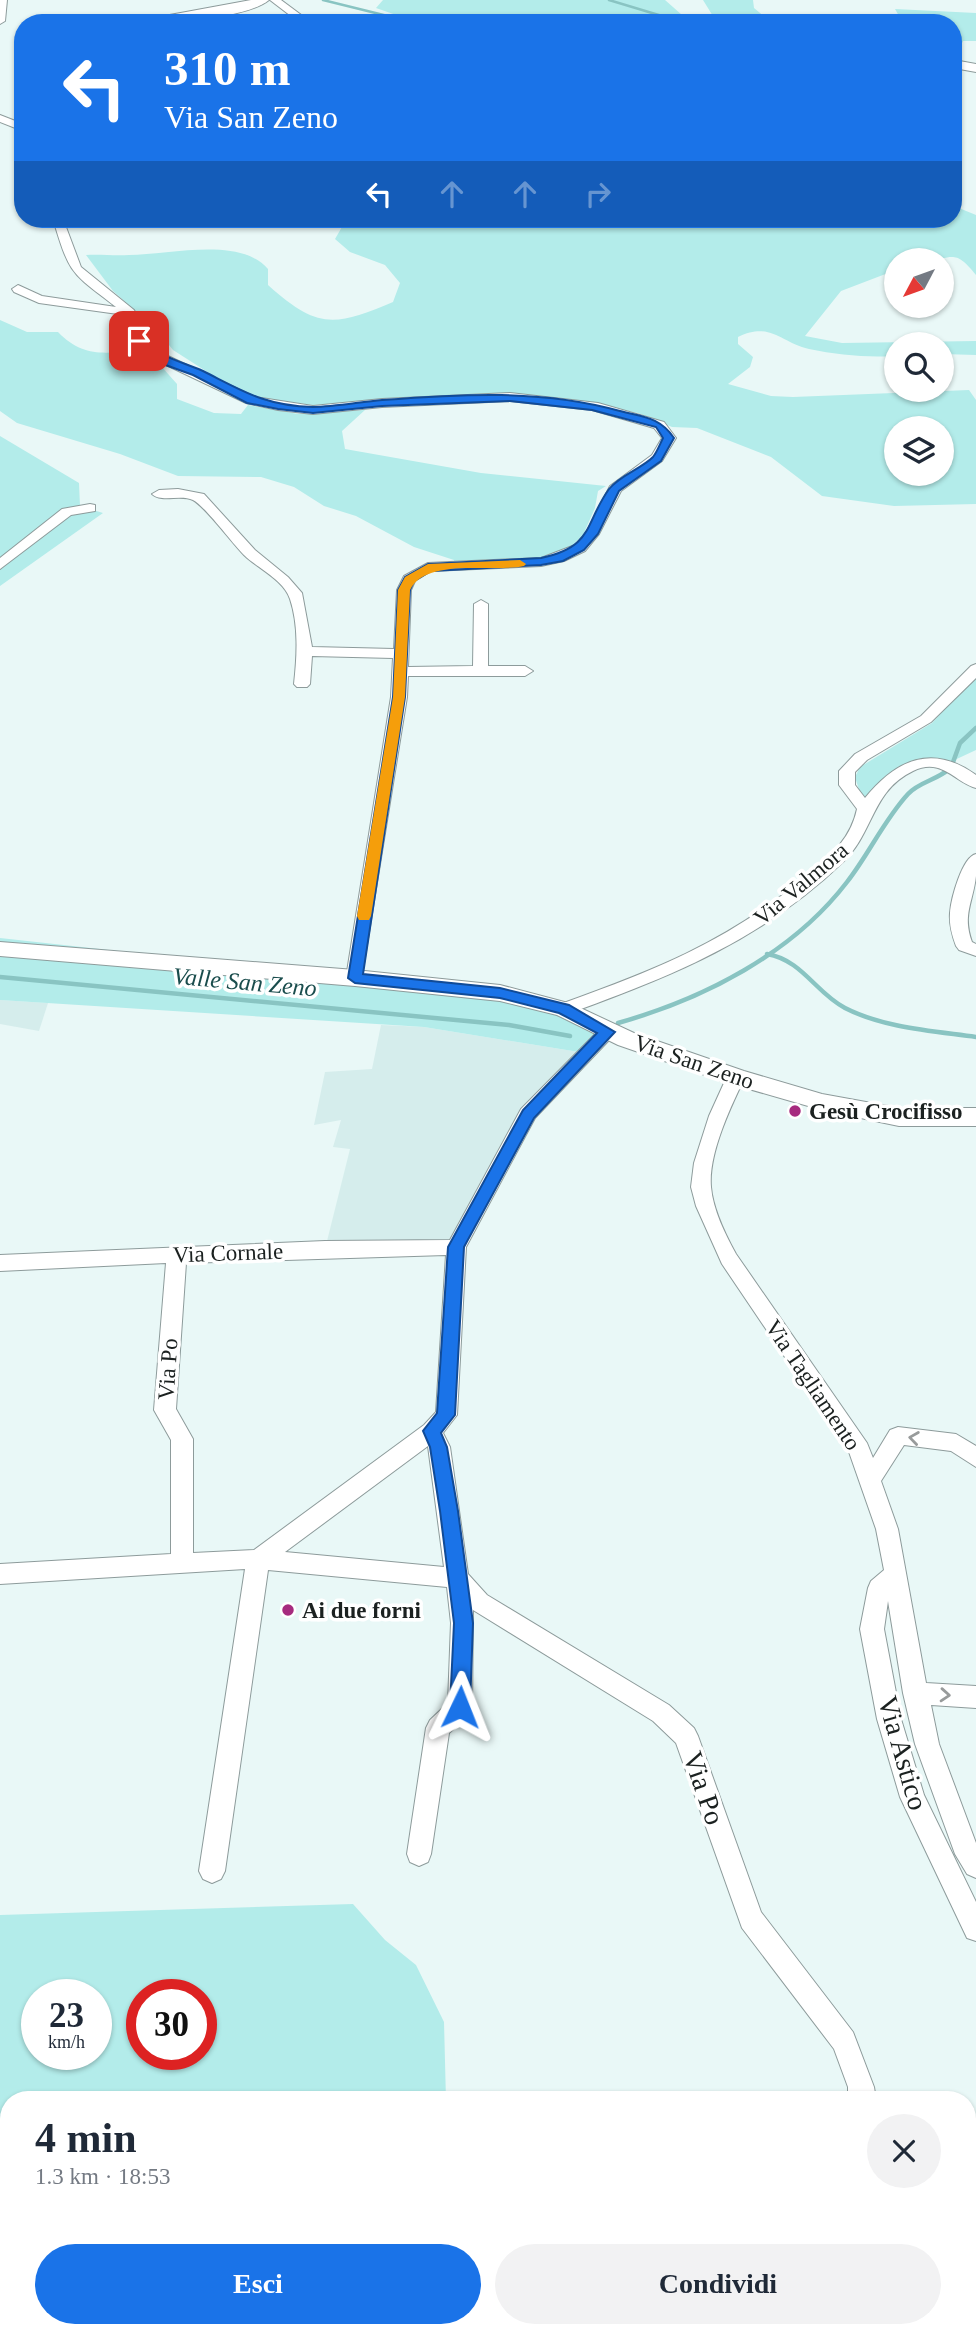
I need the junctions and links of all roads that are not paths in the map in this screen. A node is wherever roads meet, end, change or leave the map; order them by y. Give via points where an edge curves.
1 (2, 0) edge
2 (263, 0) edge
3 (275, 0) edge
4 (201, 14) edge
5 (294, 14) edge
6 (0, 21) edge
7 (61, 228) edge
8 (18, 289) dead end
9 (129, 313) junction
10 (159, 494) dead end
11 (90, 508) dead end
12 (0, 565) edge
13 (481, 604) dead end
14 (305, 651) junction
15 (401, 654) junction
16 (976, 669) edge
17 (480, 670) junction
18 (525, 671) dead end
19 (401, 672) junction
20 (302, 684) dead end
21 (976, 783) edge
22 (865, 809) junction
23 (976, 859) edge
24 (0, 949) edge
25 (976, 950) edge
26 (355, 978) junction
27 (564, 1009) junction
28 (607, 1032) junction
29 (736, 1077) junction
30 (976, 1117) edge
31 (456, 1247) junction
32 (177, 1255) junction
33 (0, 1263) edge
34 (432, 1431) junction
35 (976, 1458) edge
36 (871, 1479) junction
37 (258, 1559) junction
38 (182, 1563) junction
39 (0, 1574) edge
40 (896, 1574) junction
41 (457, 1578) junction
42 (915, 1693) junction
43 (976, 1697) edge
44 (418, 1854) dead end
45 (976, 1866) edge
46 (212, 1871) dead end
47 (976, 1929) edge
48 (861, 2091) edge

1 - 6 street
2 - 4 street
3 - 5 street
7 - 9 street via 69,257 80,274
8 - 9 street via 39,299
9 - 15 street via 139,341 149,352 264,403 313,410 510,397 593,407 659,425 669,438 657,458 615,489 580,548 541,562 428,567 409,579 404,590
10 - 14 street via 199,497 250,553 290,588 297,596
11 - 12 street via 67,512
13 - 17 street
14 - 15 street
14 - 20 street
15 - 19 street
16 - 22 street via 926,719 861,757 848,771 847,785
17 - 18 street
17 - 19 street
19 - 26 street
21 - 22 street via 946,764 918,763 903,769
22 - 27 street, Via Valmora via 864,821 848,851 766,917 684,963
23 - 25 street via 961,896 957,929 965,946
24 - 26 street, Via San Zeno
26 - 27 street, Via San Zeno via 500,993
27 - 28 street, Via San Zeno
28 - 29 street, Via San Zeno
28 - 31 street via 528,1114
29 - 30 street, Via San Zeno via 822,1102 899,1117
29 - 36 street, Via Tagliamento via 712,1134 701,1185 719,1243 840,1419
31 - 32 street, Via Cornale
31 - 34 street via 446,1415
32 - 33 street, Via Cornale
32 - 38 street, Via Po via 165,1410 182,1439
34 - 37 street
34 - 41 street via 439,1447
35 -> 36 street via 956,1443 898,1436
36 - 40 street, Via Tagliamento
37 - 38 street
37 - 41 street
37 - 46 street
38 - 39 street
40 - 42 street, Via Tagliamento
40 - 47 street, Via Astico via 879,1588 872,1629 889,1719 912,1797
41 - 44 street via 463,1623 460,1707 439,1728
41 - 48 street, Via Po via 480,1602 661,1713 686,1736 751,1919 844,2041
42 -> 43 street
42 - 45 street, Via Tagliamento via 927,1744 964,1846

